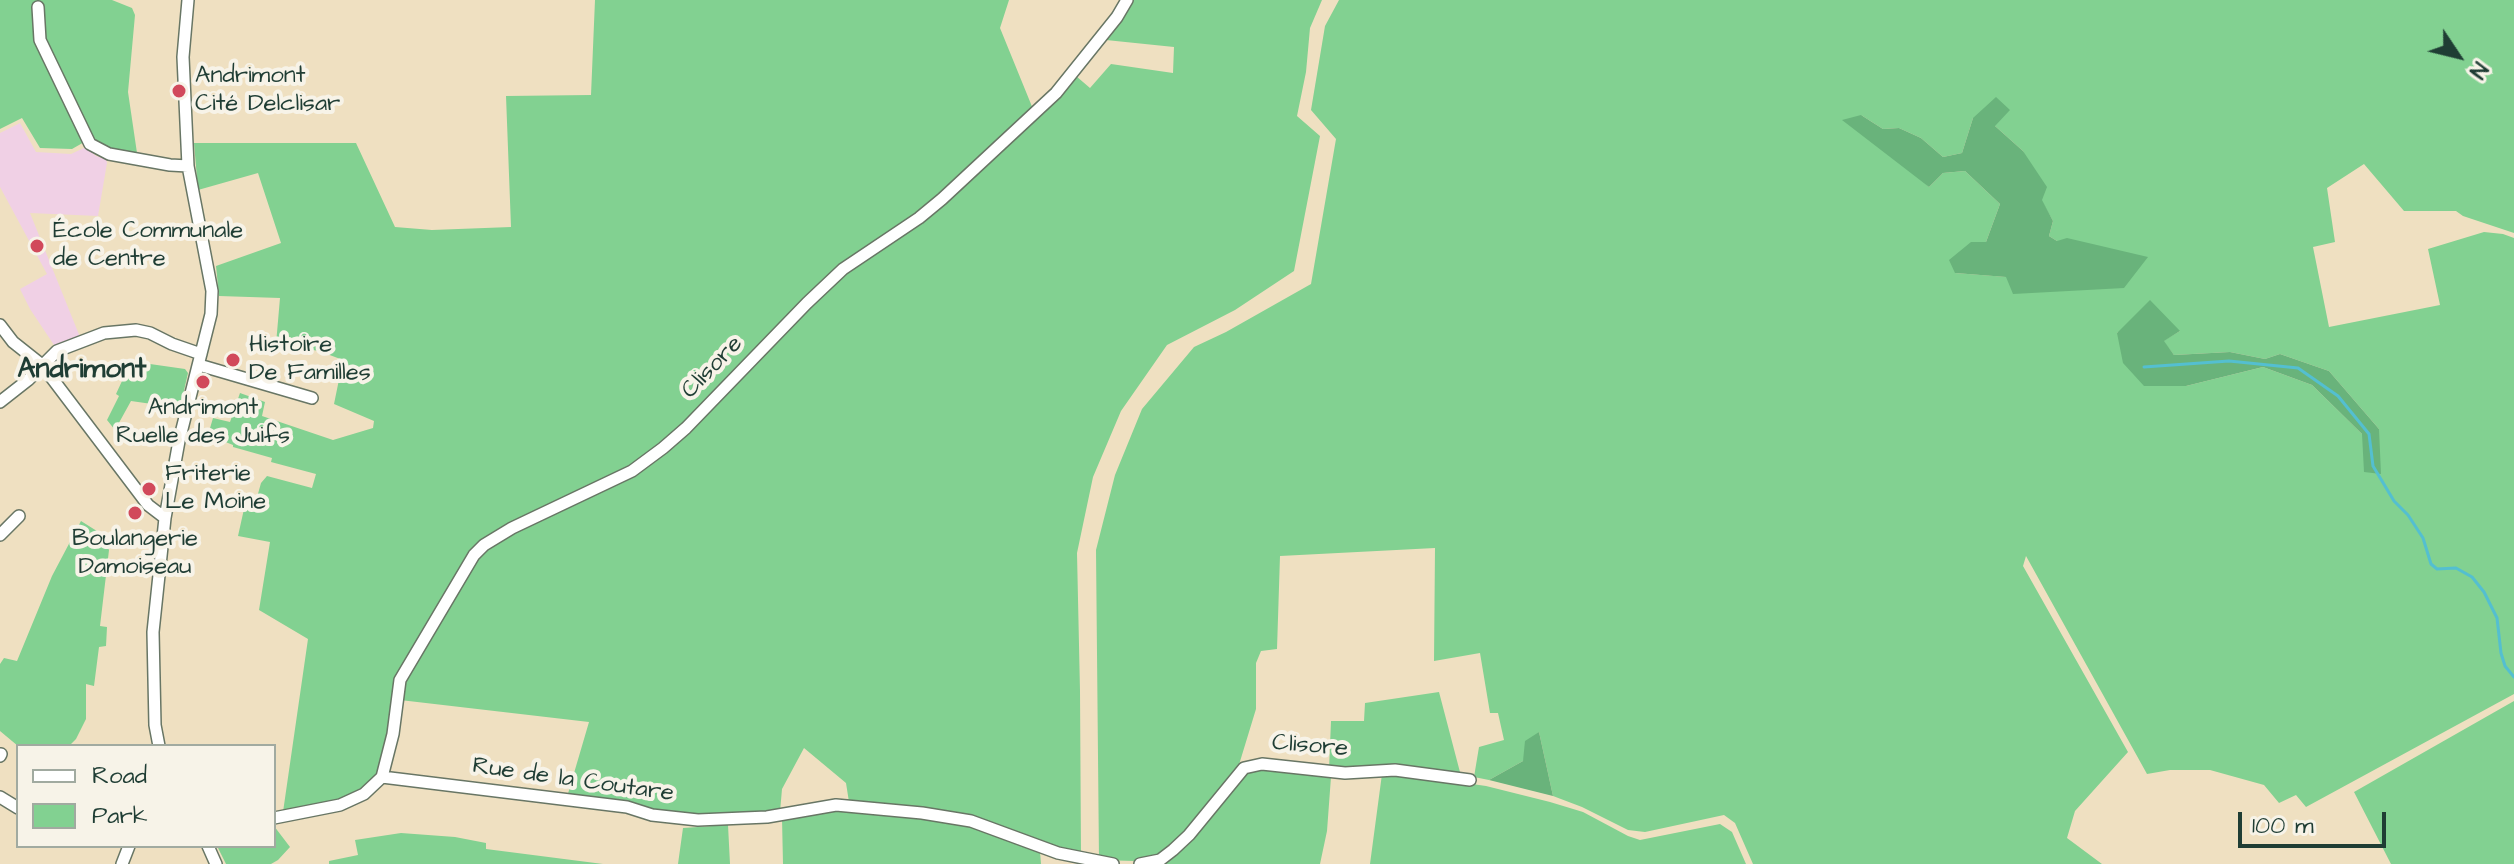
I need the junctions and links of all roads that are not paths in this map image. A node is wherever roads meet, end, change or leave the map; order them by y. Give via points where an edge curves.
1 (188, 0) edge
2 (1127, 0) edge
3 (38, 7) dead end
4 (188, 166) junction
5 (0, 325) edge
6 (200, 359) junction
7 (42, 365) junction
8 (312, 398) dead end
9 (0, 402) edge
10 (19, 516) dead end
11 (165, 518) junction
12 (0, 535) edge
13 (159, 744) edge
14 (382, 777) junction
15 (1470, 780) dead end
16 (276, 818) edge
17 (1113, 864) edge
18 (1140, 864) edge

1 - 4 street via 183,57
2 - 14 street, Clisore via 1056,93 942,199 843,269 663,448 632,471 497,536 474,555 400,680
3 - 4 street via 40,40 90,144 109,154
4 - 6 street via 212,291
5 - 7 street
6 - 7 street via 162,337 136,330 95,336 57,351
6 - 8 street
6 - 11 street
7 - 9 street
7 - 11 street via 148,505
10 - 12 street
11 - 13 street via 153,632
14 - 16 street via 364,794 340,805
14 - 17 street, Rue de la Coutare via 698,820 767,817 836,805 875,809 971,821 1058,853
15 - 18 street, Clisore via 1395,770 1345,773 1262,764 1244,768 1173,850 1160,860

